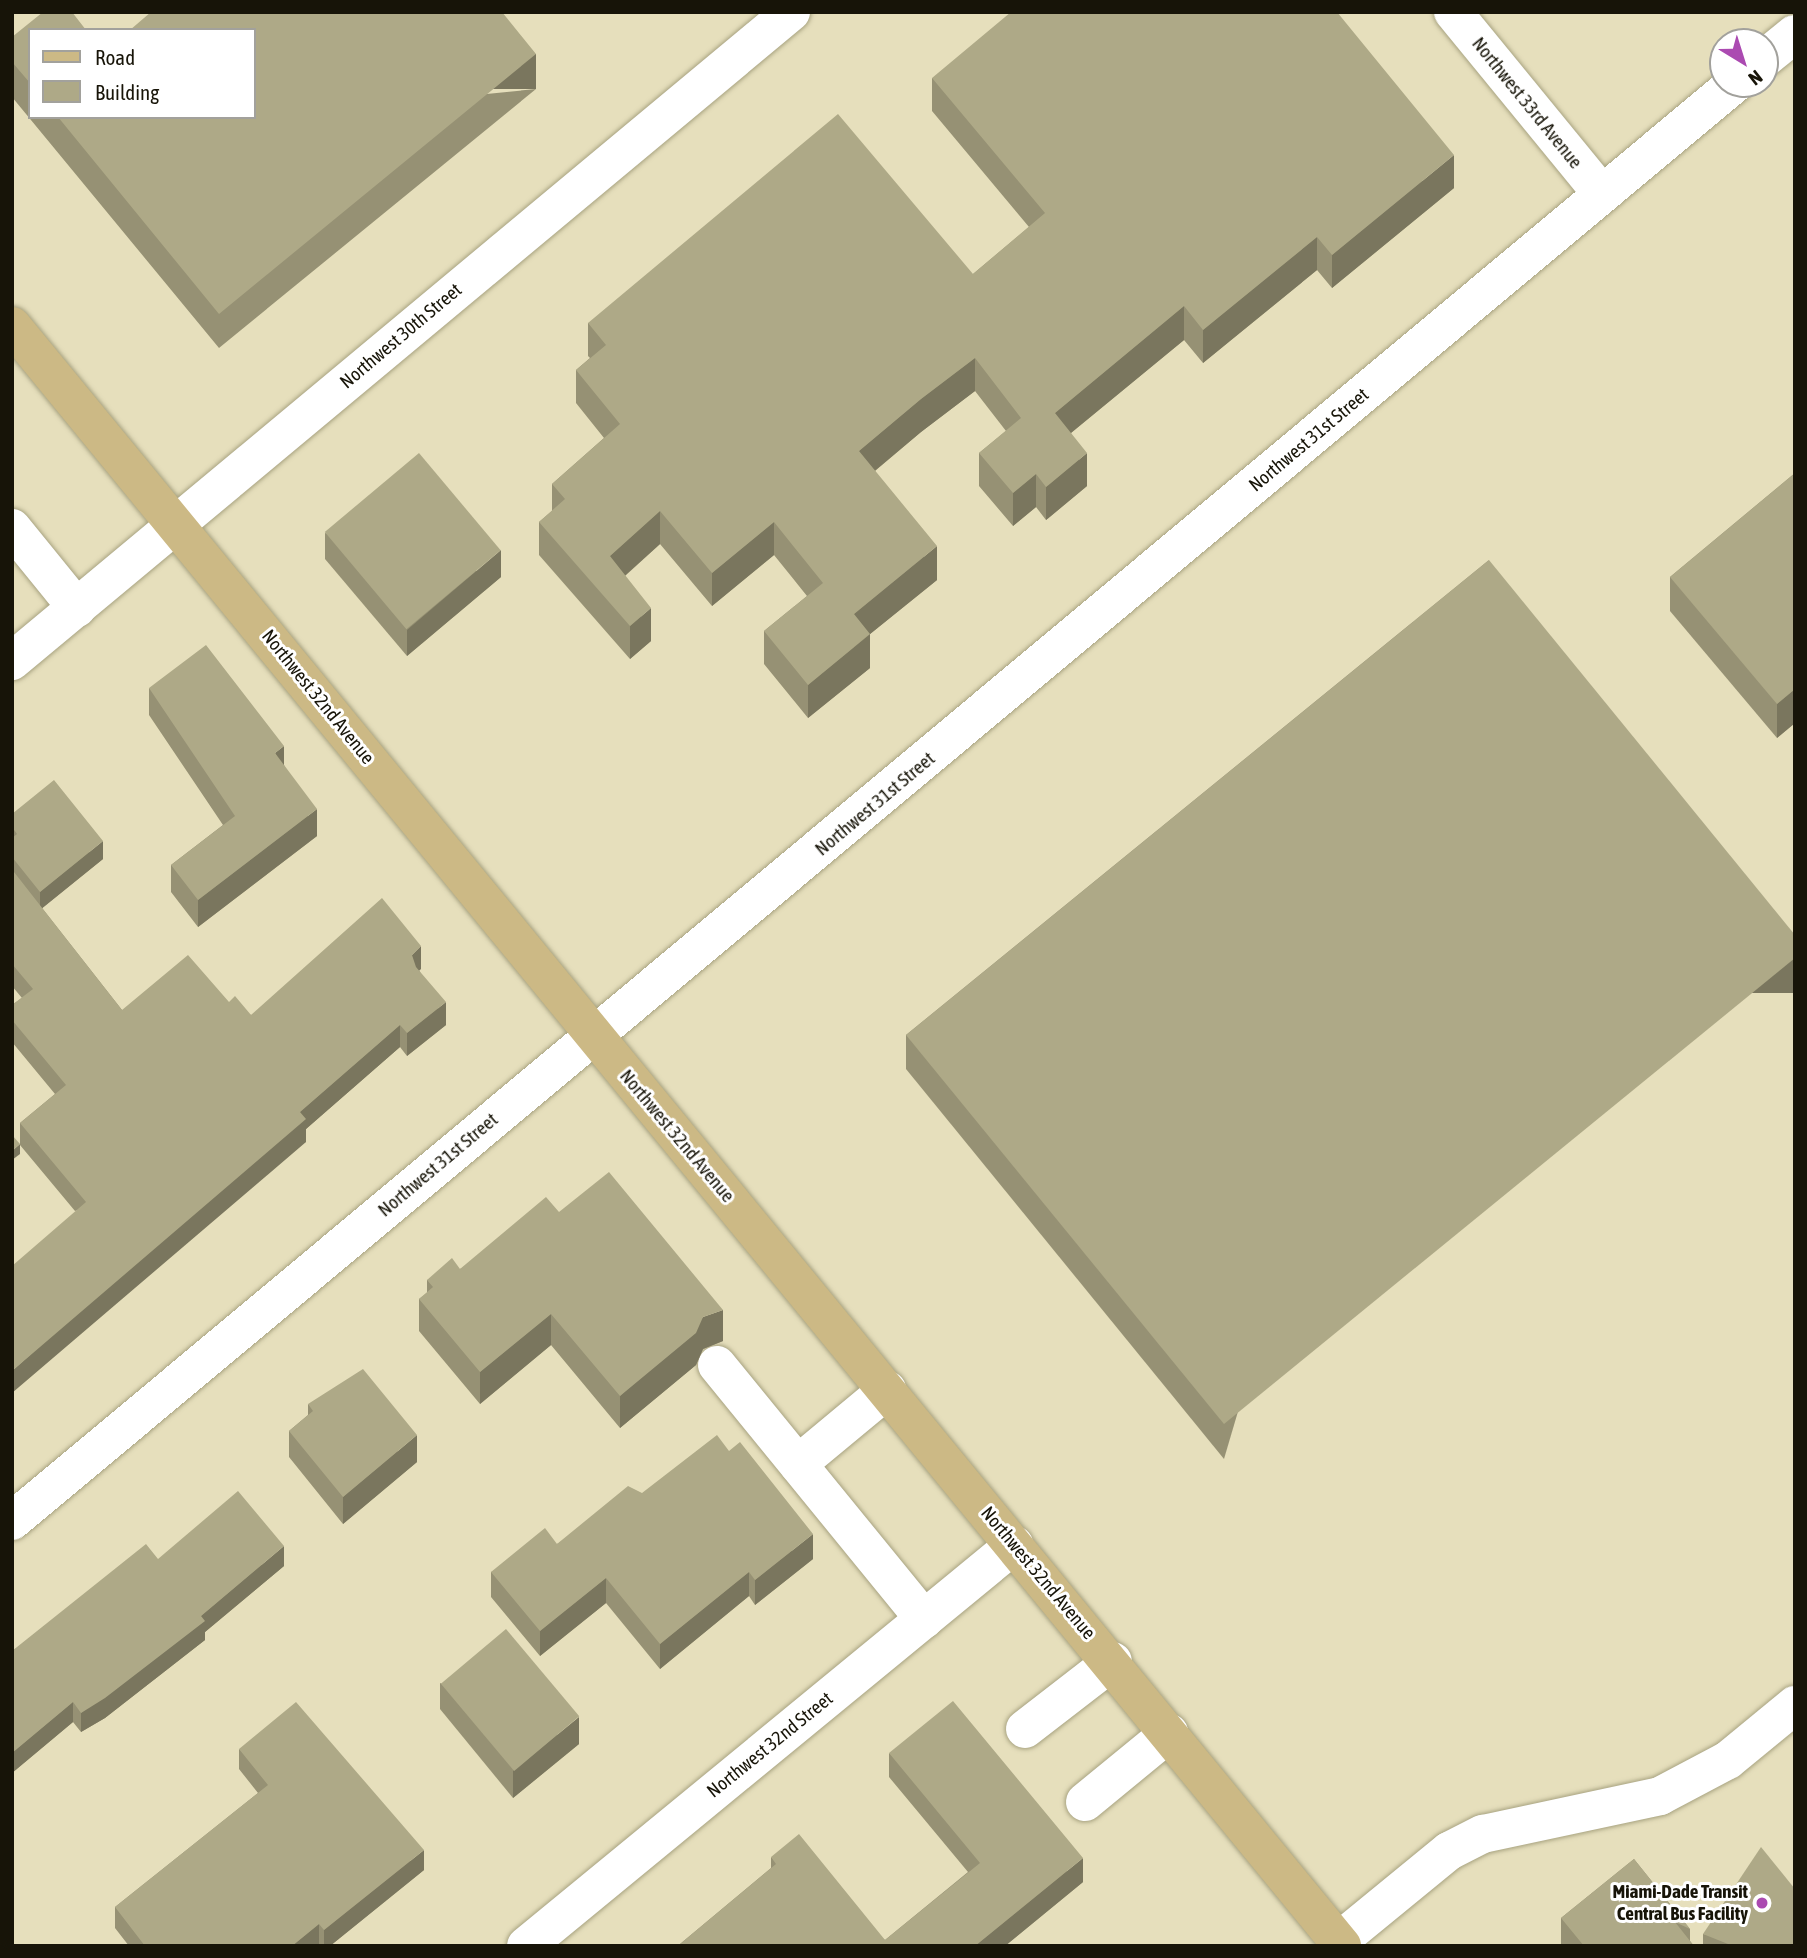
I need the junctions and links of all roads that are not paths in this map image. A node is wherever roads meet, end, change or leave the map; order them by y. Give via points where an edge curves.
1 (791, 12) edge
2 (1453, 12) edge
3 (1795, 34) edge
4 (1779, 47) edge
5 (1717, 98) edge
6 (1602, 194) junction
7 (12, 326) edge
8 (175, 524) junction
9 (12, 528) edge
10 (77, 608) junction
11 (12, 661) edge
12 (594, 1035) junction
13 (717, 1364) dead end
14 (887, 1390) junction
15 (798, 1464) junction
16 (12, 1521) edge
17 (1014, 1545) junction
18 (924, 1619) junction
19 (1113, 1661) junction
20 (1795, 1705) edge
21 (1025, 1729) dead end
22 (1169, 1733) junction
23 (1085, 1802) dead end
24 (1341, 1944) edge
25 (526, 1946) edge

1 - 8 street, Northwest 30th Street
2 - 6 street, Northwest 33rd Avenue
3 - 4 street
5 - 6 street, Northwest 31st Street
6 - 12 street, Northwest 31st Street
7 - 8 main road, Northwest 32nd Avenue
8 - 10 street, Northwest 30th Street
8 - 12 main road, Northwest 32nd Avenue
9 - 10 street
10 - 11 street, Northwest 30th Street
12 - 14 main road, Northwest 32nd Avenue
12 - 16 street, Northwest 31st Street
13 - 15 street
14 - 15 street
14 - 17 main road, Northwest 32nd Avenue
15 - 18 street
17 - 18 street, Northwest 32nd Street
17 - 19 main road, Northwest 32nd Avenue
18 - 25 street, Northwest 32nd Street
19 - 21 street
19 - 22 main road, Northwest 32nd Avenue
20 - 24 street via 1728,1760 1660,1796 1483,1834 1449,1851
22 - 23 street
22 - 24 main road, Northwest 32nd Avenue

